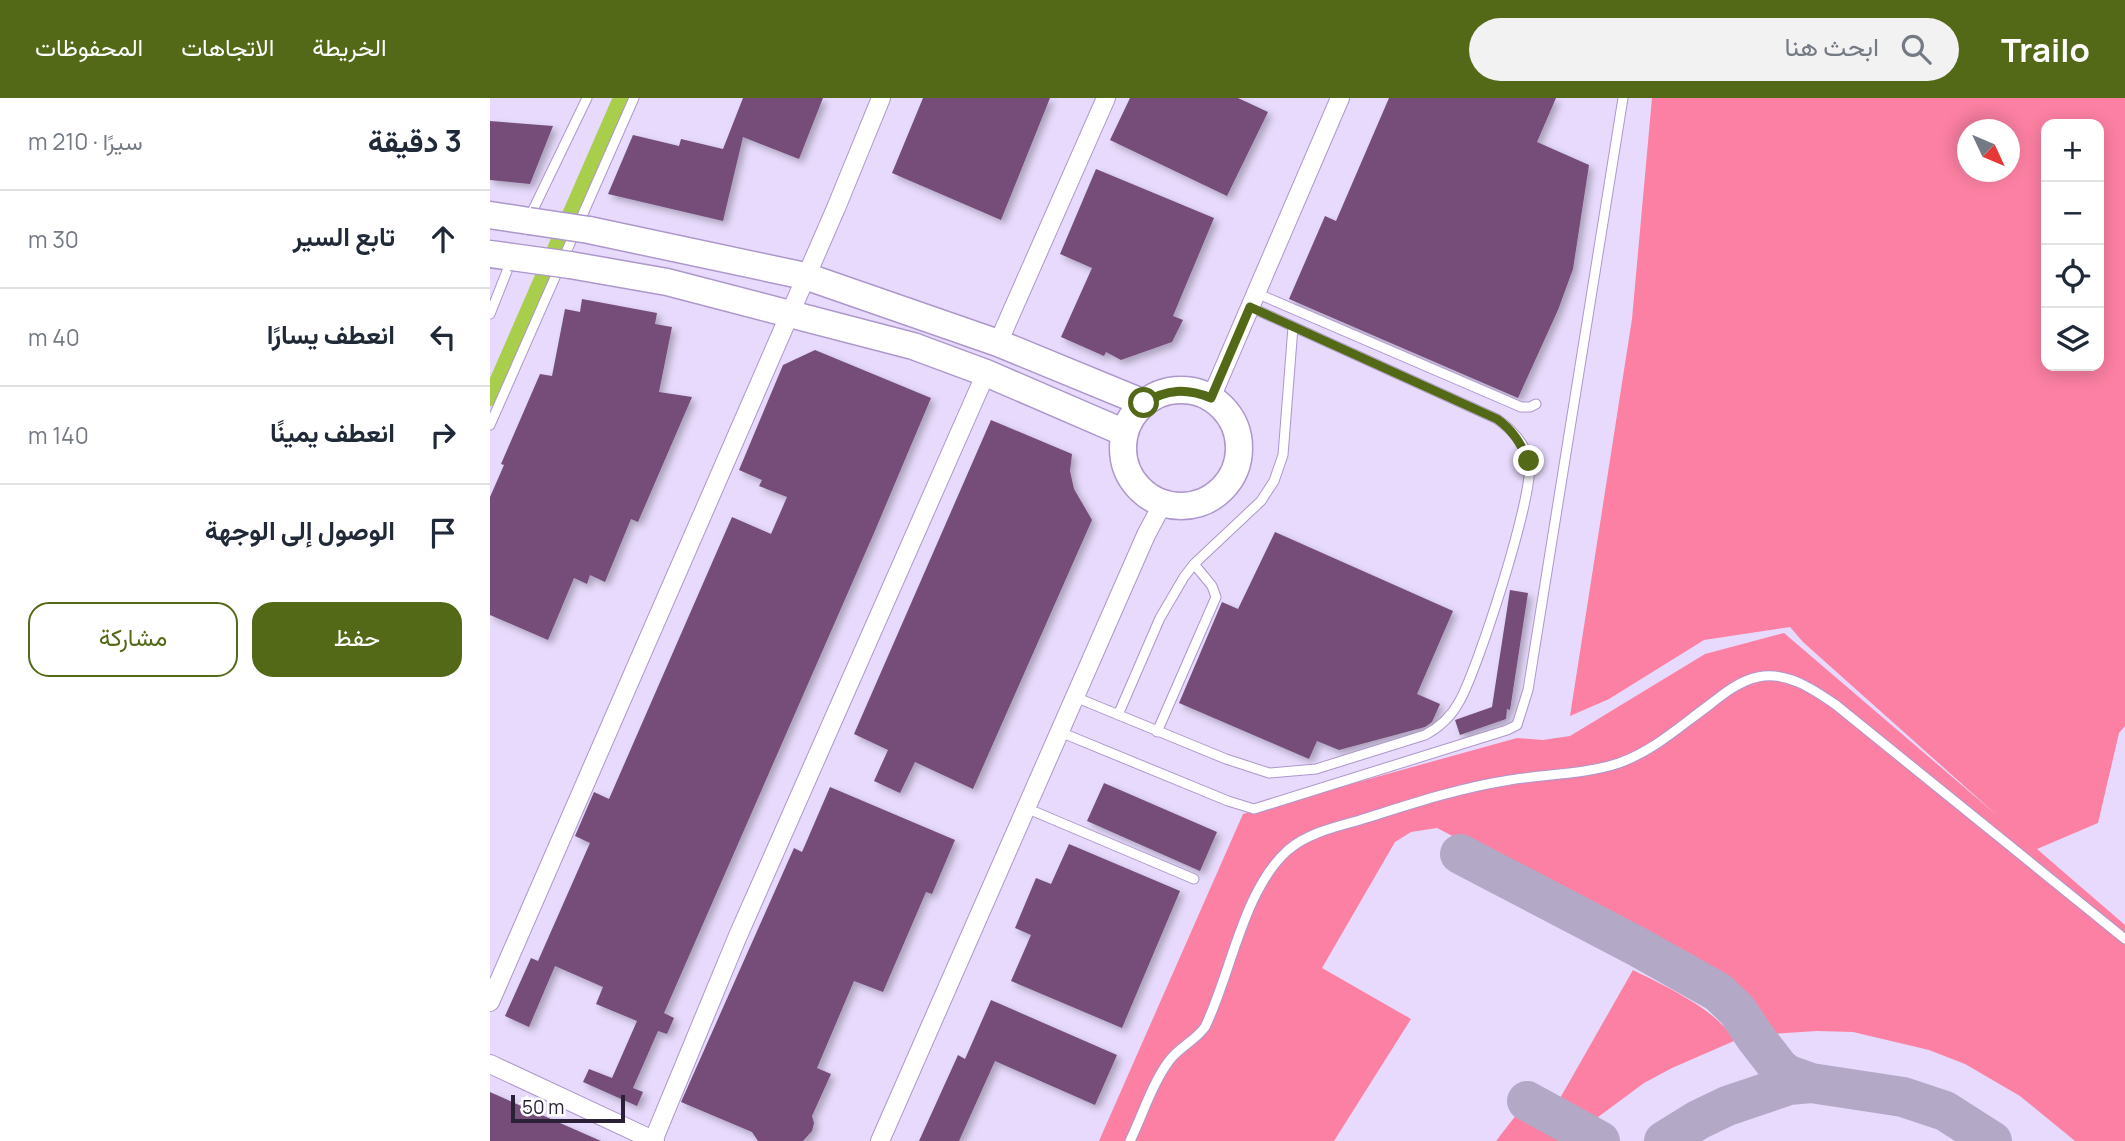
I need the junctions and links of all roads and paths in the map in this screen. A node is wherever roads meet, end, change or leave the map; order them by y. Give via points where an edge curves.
1 (587, 98) edge
2 (634, 98) edge
3 (881, 98) edge
4 (1106, 98) edge
5 (1340, 98) edge
6 (1623, 98) edge
7 (490, 215) edge
8 (531, 217) junction
9 (504, 259) edge
10 (805, 276) junction
11 (1253, 300) junction
12 (789, 313) junction
13 (490, 314) edge
14 (1293, 327) junction
15 (998, 343) junction
16 (986, 373) junction
17 (1211, 398) junction
18 (1144, 403) junction
19 (1535, 404) dead end
20 (490, 425) edge
21 (1125, 433) junction
22 (1163, 503) junction
23 (1194, 564) junction
24 (1075, 697) junction
25 (1118, 715) junction
26 (1060, 732) junction
27 (1157, 732) junction
28 (1026, 808) junction
29 (1194, 878) dead end
30 (2125, 939) edge
31 (490, 1002) edge
32 (490, 1064) edge
33 (654, 1141) edge
34 (880, 1141) edge
35 (1130, 1141) edge

1 - 8 lane
2 - 20 lane
3 - 10 street
4 - 15 street
5 - 11 street
6 - 26 lane via 1528,690 1517,725 1254,808
7 - 8 street
8 - 10 street, bridge
9 - 12 street, bridge via 667,282
9 - 13 lane
10 - 12 street
10 - 15 street
11 - 14 lane
11 - 17 street
11 - 19 lane via 1521,407
12 - 16 street via 913,346
12 - 31 street
14 - 23 lane via 1284,443 1275,481 1261,501
14 - 27 lane via 1497,419 1520,442 1529,461 1529,482 1469,682 1450,716 1425,736 1315,769 1269,773
15 - 18 street
16 - 21 street
16 - 33 street via 743,925
17 - 18 street via 1176,390
17 - 22 street via 1233,422 1239,446 1235,471 1220,491 1199,504
18 - 21 street
21 - 22 street via 1123,456 1130,477 1145,494
22 - 24 street
23 - 25 lane via 1170,598
23 - 27 lane via 1216,597
24 - 25 lane
24 - 26 street
25 - 27 lane
26 - 28 street
28 - 29 lane
28 - 34 street
30 - 35 lane via 1836,705 1786,678 1761,676 1738,685 1650,749 1615,764 1457,791 1317,833 1290,849 1262,884 1205,1027 1166,1065
32 - 33 street

